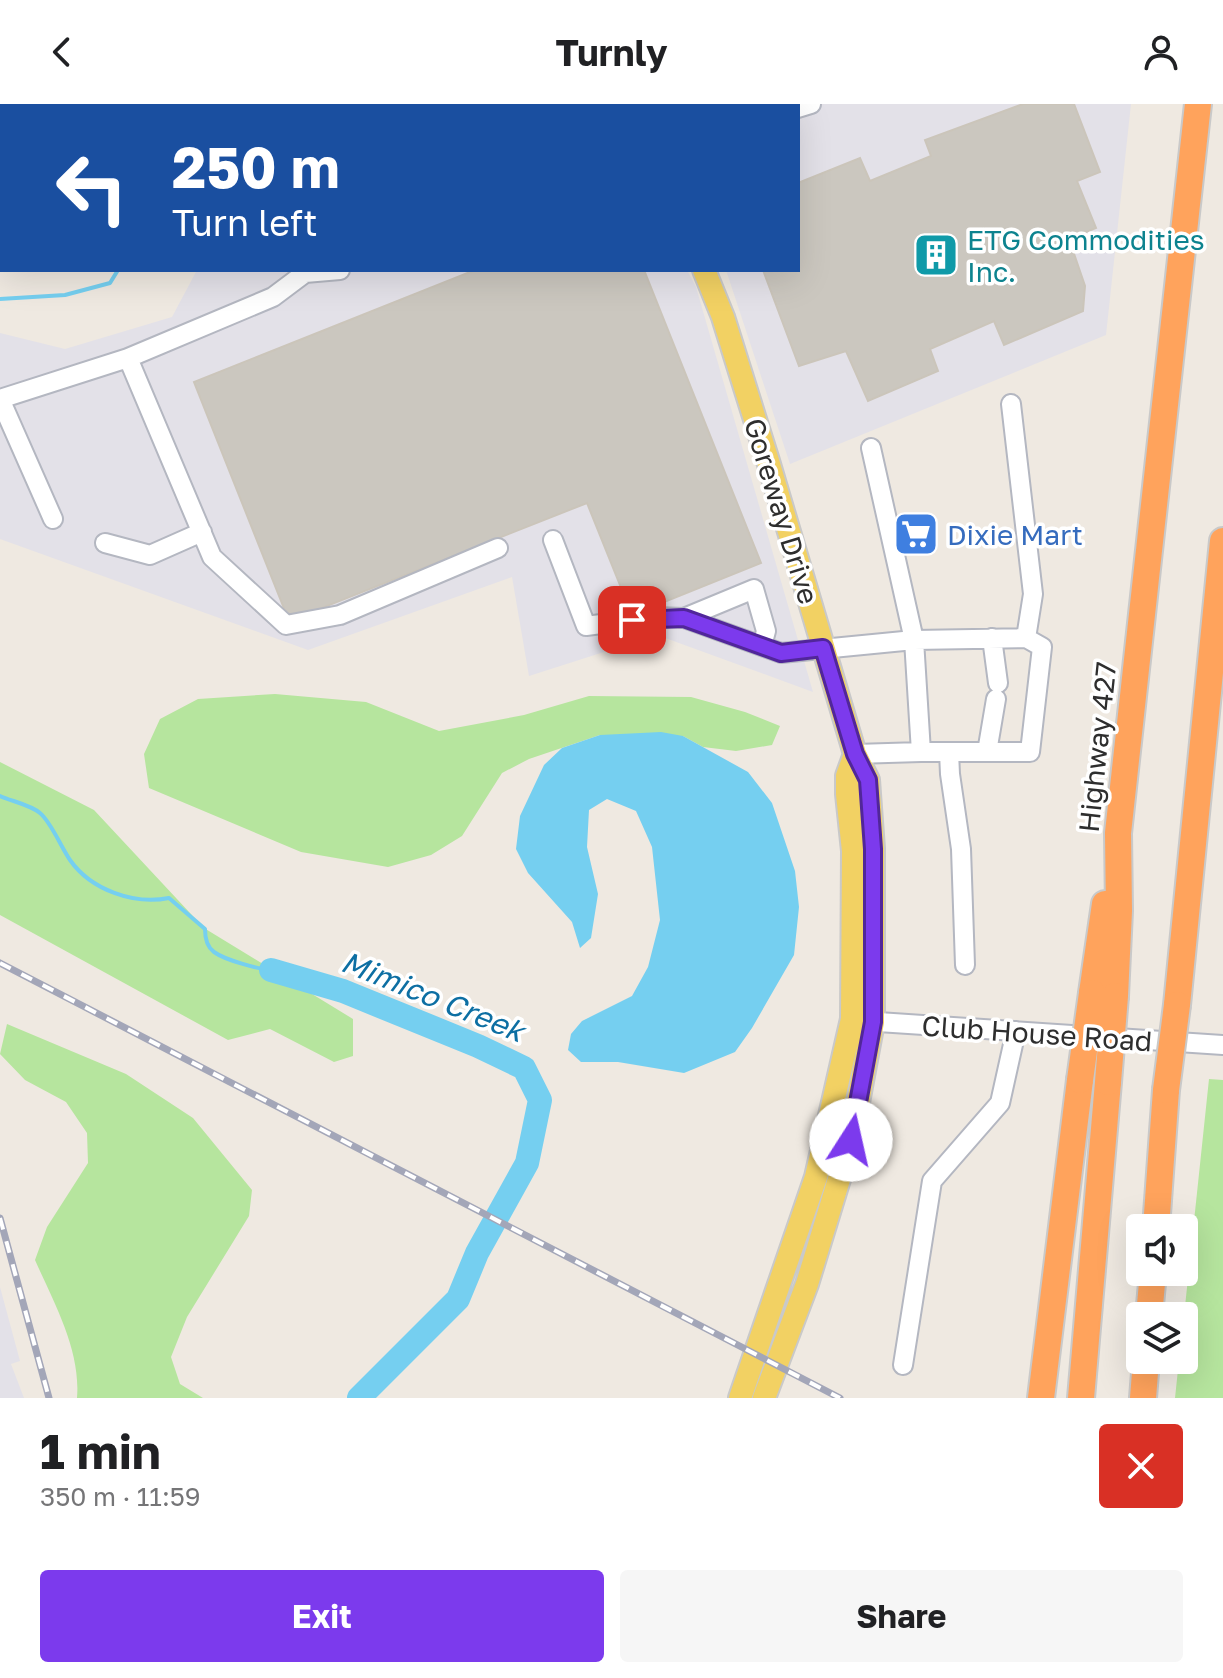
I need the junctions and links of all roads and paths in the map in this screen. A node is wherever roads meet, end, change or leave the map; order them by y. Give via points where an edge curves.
1 (1198, 104) edge
2 (317, 272) edge
3 (705, 272) edge
4 (128, 358) junction
5 (0, 399) edge
6 (1011, 404) dead end
7 (871, 448) dead end
8 (53, 519) dead end
9 (202, 532) junction
10 (553, 540) dead end
11 (1223, 541) edge
12 (105, 543) dead end
13 (498, 548) dead end
14 (684, 618) junction
15 (992, 638) junction
16 (1026, 638) junction
17 (914, 640) junction
18 (762, 646) junction
19 (823, 648) junction
20 (921, 752) junction
21 (949, 752) junction
22 (987, 752) junction
23 (855, 754) junction
24 (965, 965) dead end
25 (1103, 995) junction
26 (862, 1020) junction
27 (1016, 1031) junction
28 (1223, 1045) edge
29 (1157, 1214) edge
30 (903, 1365) dead end
31 (1145, 1374) edge
32 (740, 1398) edge
33 (764, 1398) edge
34 (1041, 1398) edge
35 (1081, 1398) edge
36 (1143, 1398) edge

1 - 25 highway, Highway 427 via 1118,833 1119,911
2 - 4 street via 305,273 273,297
3 - 19 main road, Goreway Drive
4 - 5 street
4 - 9 street
5 - 8 street
6 - 16 street via 1033,594
7 - 17 street
9 - 12 street via 150,555
9 - 13 street via 212,557 286,625 340,615
10 - 14 street via 586,626
11 - 29 highway, bridge
14 - 18 street
14 - 18 street via 754,589 766,631
15 - 16 street
15 - 17 street
15 - 22 street via 997,691
16 - 22 street via 1042,647 1030,752
17 - 19 street
17 - 20 street
18 - 19 street via 781,653
19 - 23 main road, Goreway Drive
20 - 21 street
20 - 23 street
21 - 22 street
21 - 24 street via 961,849
23 - 26 main road, Goreway Drive via 847,785
25 - 34 highway, bridge via 1080,1080
25 - 35 highway, Highway 427, bridge via 1108,1082
26 - 27 street, Club House Road
26 - 32 main road, Goreway Drive via 816,1177
26 - 33 main road, Goreway Drive via 851,1140 807,1284
27 - 28 street, Club House Road
27 - 30 street via 1000,1103 932,1181
31 - 36 highway

